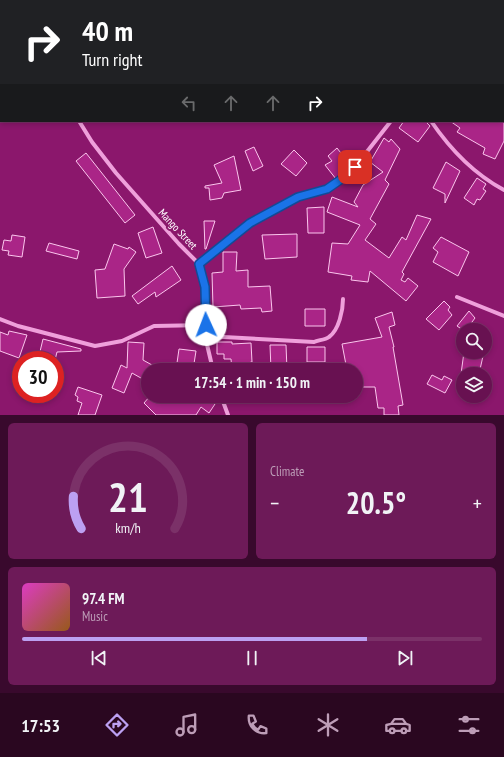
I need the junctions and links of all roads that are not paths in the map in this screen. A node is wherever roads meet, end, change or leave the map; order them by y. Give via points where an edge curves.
1 (80, 122) edge
2 (391, 122) edge
3 (433, 122) edge
4 (504, 190) edge
5 (199, 264) junction
6 (457, 298) dead end
7 (343, 299) dead end
8 (504, 316) edge
9 (0, 319) edge
10 (206, 325) junction
11 (205, 336) junction
12 (211, 363) edge
13 (224, 403) edge
14 (228, 415) edge

1 - 5 street, Mango Street via 116,173
2 - 5 street via 355,167 340,180 327,189 298,197 257,219
3 - 4 street via 446,143 474,171
5 - 10 street, Mango Street via 205,287
6 - 8 street
7 - 11 street via 343,307 333,332 328,337 314,342
9 - 10 street via 95,346 122,341 154,326
10 - 11 street, Mango Street
11 - 12 street, Mango Street
13 - 14 street

